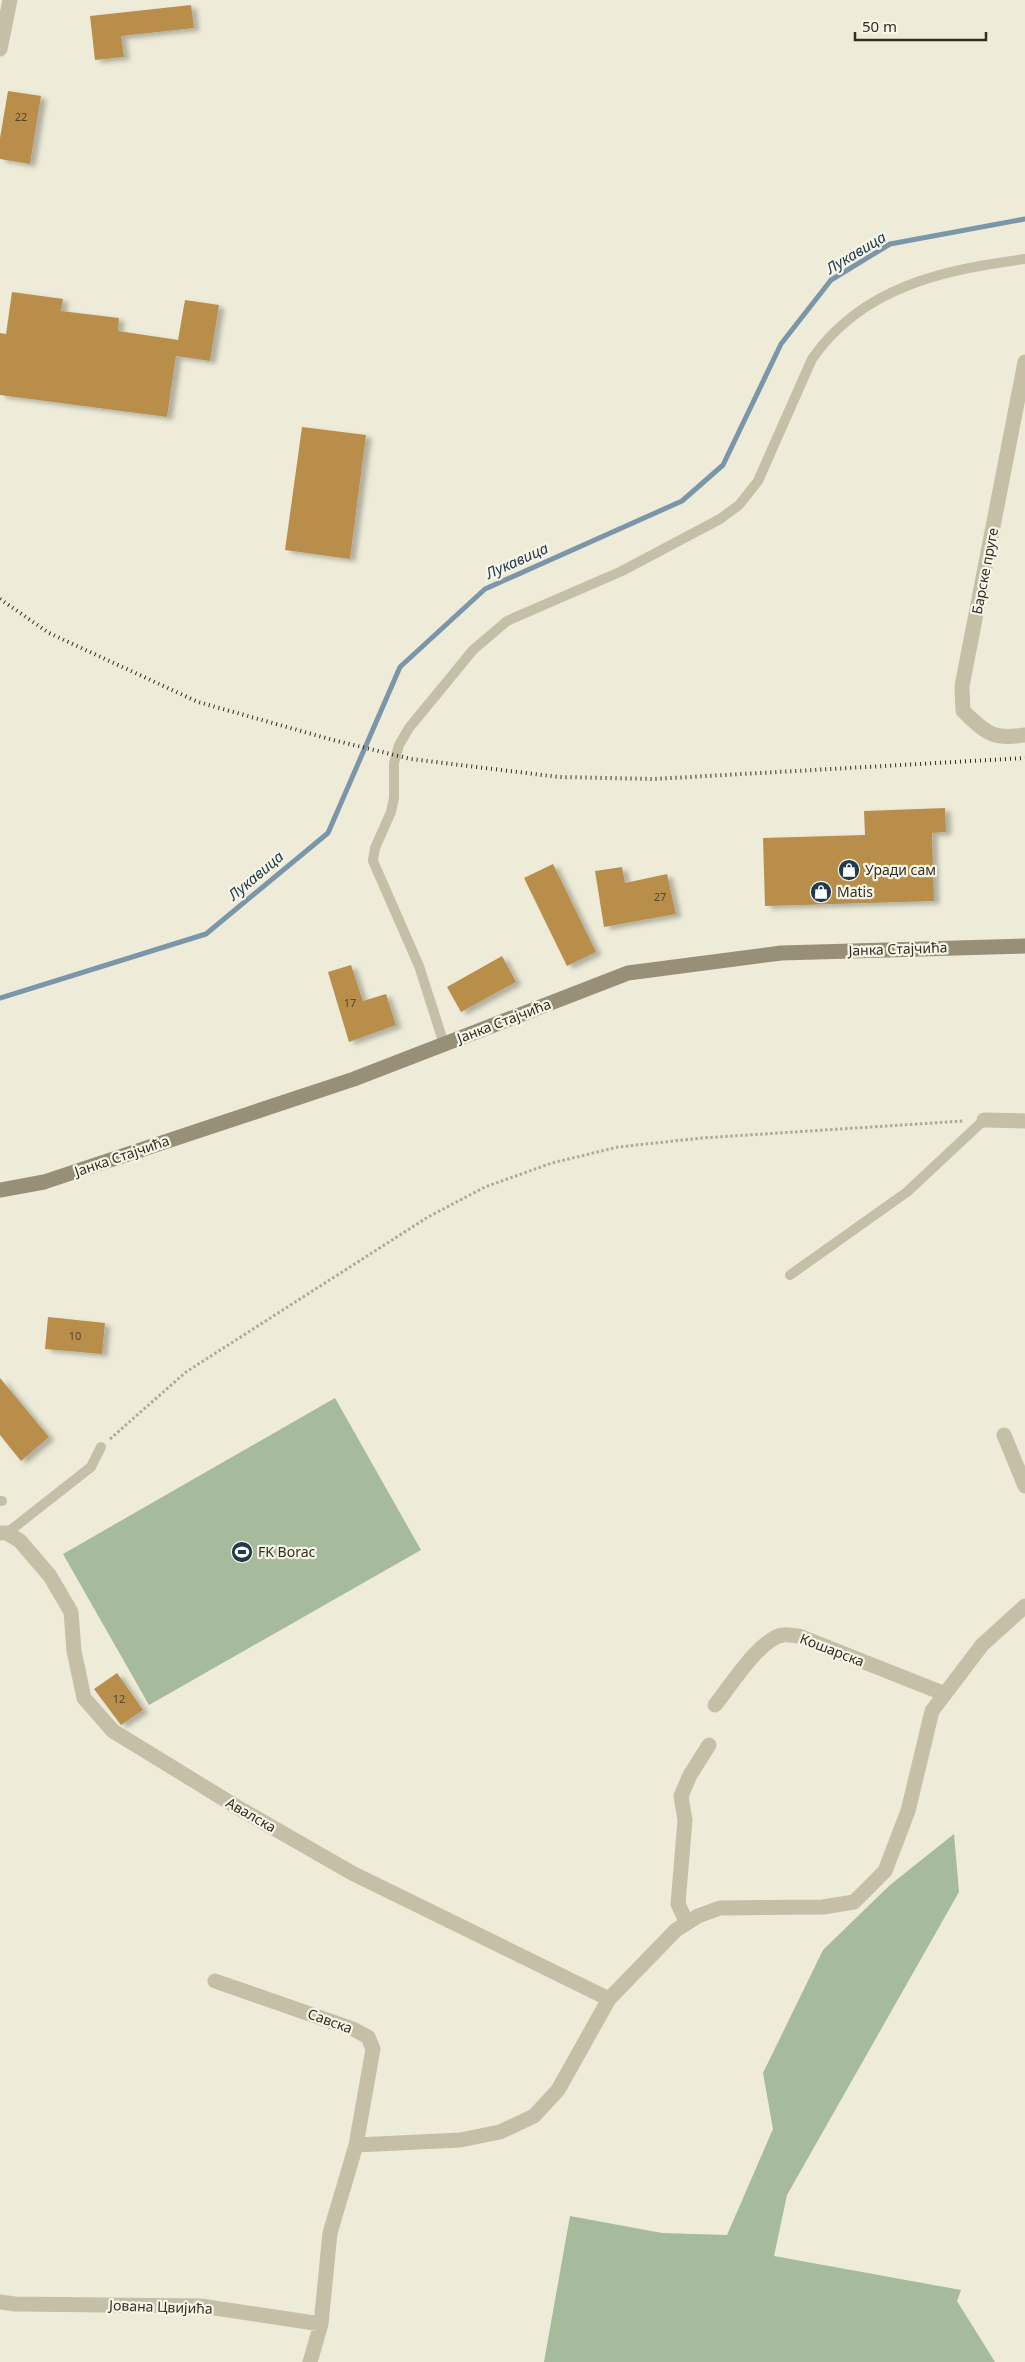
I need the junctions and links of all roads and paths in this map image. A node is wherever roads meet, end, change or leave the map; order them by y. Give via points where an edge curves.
1 (10, 0) edge
2 (0, 49) edge
3 (1025, 259) edge
4 (1025, 362) edge
5 (1025, 735) edge
6 (1025, 946) edge
7 (444, 1044) junction
8 (984, 1120) junction
9 (1025, 1121) edge
10 (0, 1190) edge
11 (790, 1275) dead end
12 (1004, 1435) dead end
13 (101, 1447) joint
14 (1025, 1486) edge
15 (4, 1533) edge
16 (1025, 1606) edge
17 (944, 1694) junction
18 (715, 1705) dead end
19 (709, 1745) dead end
20 (687, 1923) junction
21 (215, 1981) dead end
22 (609, 1999) junction
23 (356, 2145) junction
24 (0, 2302) edge
25 (321, 2324) junction
26 (310, 2362) edge

1 - 2 street
3 - 7 lane via 971,268 902,287 850,316 812,359 758,481 739,505 720,519 622,571 507,621 473,650 409,728 396,754 391,812 375,848 373,861 419,966
4 - 5 street, Барске пруге via 962,686 963,711 986,733 1006,738
6 - 7 street, Јанка Стајчића via 781,953 628,973
7 - 10 street, Јанка Стајчића via 354,1079 44,1182
8 - 9 street
8 - 11 lane via 907,1192
8 - 13 path via 702,1138 618,1147 552,1163 485,1187 428,1218 186,1372
12 - 14 street
13 - 15 lane via 91,1467
15 - 22 street, Авалска via 20,1541 50,1576 71,1612 74,1651 84,1698 113,1731 236,1808 352,1873
16 - 17 street via 982,1645
17 - 18 street, Кошарска via 799,1636 784,1634 760,1649
17 - 20 street via 932,1711 908,1811 885,1871 854,1902 823,1907 720,1908
19 - 20 street via 681,1796 684,1820 678,1904
20 - 22 street via 676,1930
21 - 23 street, Савска via 353,2028 368,2037 373,2049
22 - 23 street via 558,2090 534,2116 500,2132 460,2140
23 - 25 street, Савска via 330,2233
24 - 25 street, Јована Цвијића via 201,2306
25 - 26 street, Савска

